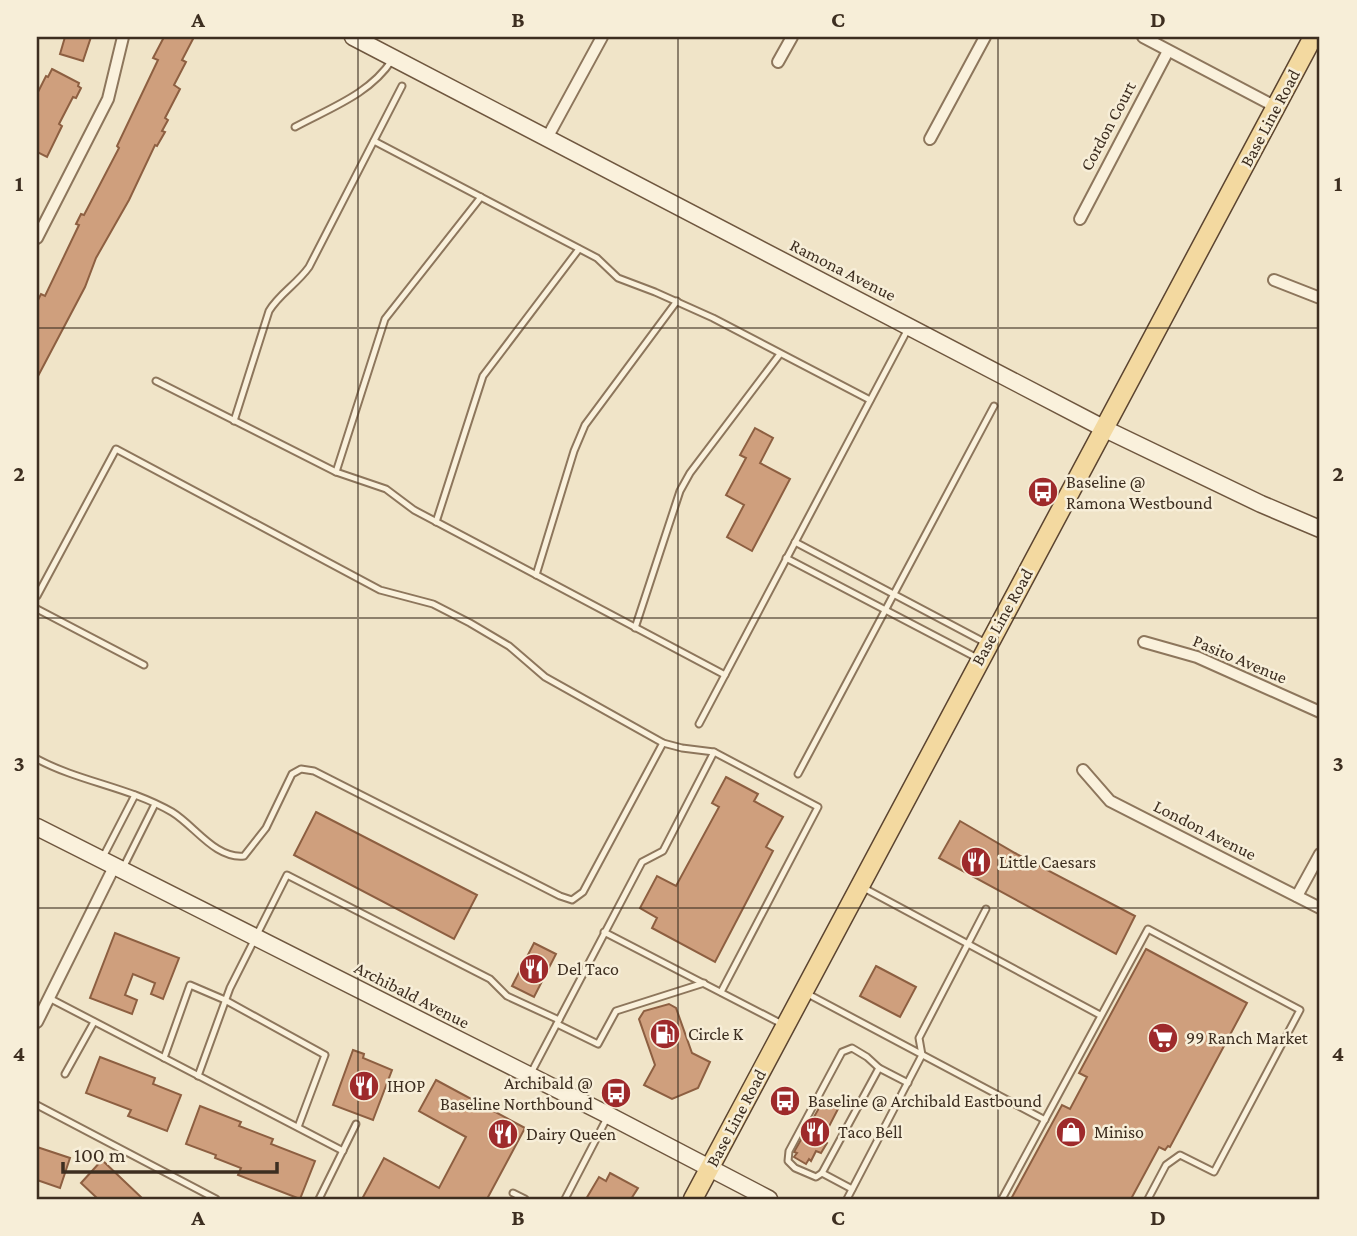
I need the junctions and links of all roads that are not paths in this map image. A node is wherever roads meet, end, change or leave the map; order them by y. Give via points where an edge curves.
1 (123, 37) edge
2 (353, 37) edge
3 (602, 37) edge
4 (792, 37) edge
5 (985, 37) edge
6 (1143, 37) edge
7 (1313, 37) edge
8 (1168, 51) junction
9 (394, 58) junction
10 (778, 62) dead end
11 (402, 86) dead end
12 (1276, 107) junction
13 (295, 127) dead end
14 (547, 138) junction
15 (930, 139) dead end
16 (374, 141) junction
17 (481, 197) junction
18 (1080, 219) dead end
19 (37, 238) edge
20 (579, 249) junction
21 (1274, 280) dead end
22 (1320, 298) edge
23 (677, 301) junction
24 (909, 326) junction
25 (780, 354) junction
26 (156, 380) dead end
27 (870, 400) junction
28 (994, 406) dead end
29 (234, 421) junction
30 (1105, 429) junction
31 (336, 472) junction
32 (436, 522) junction
33 (1320, 529) edge
34 (794, 542) junction
35 (786, 558) junction
36 (536, 575) junction
37 (894, 594) junction
38 (37, 596) edge
39 (37, 609) edge
40 (885, 610) junction
41 (635, 628) junction
42 (1144, 642) dead end
43 (983, 652) junction
44 (144, 665) dead end
45 (724, 675) junction
46 (1320, 712) edge
47 (699, 724) dead end
48 (663, 743) junction
49 (714, 752) junction
50 (37, 759) edge
51 (1083, 770) dead end
52 (798, 774) dead end
53 (135, 795) junction
54 (155, 804) junction
55 (37, 827) edge
56 (1320, 854) edge
57 (112, 866) junction
58 (859, 886) junction
59 (1297, 896) junction
60 (1320, 908) edge
61 (986, 909) dead end
62 (604, 932) junction
63 (254, 937) junction
64 (967, 945) junction
65 (704, 983) junction
66 (803, 991) junction
67 (721, 992) junction
68 (49, 998) junction
69 (225, 1000) junction
70 (1100, 1015) junction
71 (37, 1022) edge
72 (94, 1022) junction
73 (558, 1022) junction
74 (785, 1025) junction
75 (922, 1055) junction
76 (164, 1058) junction
77 (879, 1068) junction
78 (65, 1074) dead end
79 (198, 1076) junction
80 (530, 1076) junction
81 (908, 1083) junction
82 (37, 1105) edge
83 (608, 1115) junction
84 (1045, 1120) junction
85 (356, 1124) dead end
86 (298, 1128) junction
87 (343, 1151) junction
88 (709, 1168) junction
89 (822, 1173) junction
90 (852, 1189) junction
91 (513, 1193) dead end
92 (216, 1199) edge
93 (318, 1199) edge
94 (525, 1199) edge
95 (565, 1199) edge
96 (693, 1199) edge
97 (769, 1199) edge
98 (847, 1199) edge
99 (1002, 1199) edge
100 (1148, 1199) edge

1 - 19 street via 108,99
2 - 9 street, Ramona Avenue
3 - 14 street
4 - 10 street
5 - 15 street
6 - 8 street
7 - 12 main road, Base Line Road
8 - 12 street
8 - 18 street, Cordon Court
9 - 13 lane via 381,77 361,91
9 - 14 street, Ramona Avenue
11 - 16 lane
12 - 30 main road, Base Line Road
14 - 24 street, Ramona Avenue
16 - 17 lane
16 - 29 lane via 309,267 269,311
17 - 20 lane
17 - 31 lane via 385,319
20 - 23 lane via 597,258 618,278
20 - 32 lane via 483,376
21 - 22 street
23 - 25 lane
23 - 36 lane via 585,425
24 - 27 lane
24 - 30 street, Ramona Avenue
25 - 27 lane
25 - 41 lane via 680,491
26 - 29 lane
27 - 34 lane
28 - 37 lane
29 - 31 lane
30 - 33 street, Ramona Avenue
30 - 43 main road, Base Line Road
31 - 32 lane via 386,489
32 - 36 lane
34 - 35 lane
34 - 37 lane
35 - 40 lane
35 - 45 lane
36 - 41 lane
37 - 40 lane
37 - 43 lane
38 - 48 lane via 116,449 380,590 433,604 509,646 544,677
39 - 44 lane
40 - 43 lane
40 - 52 lane
41 - 45 lane
42 - 46 street, Pasito Avenue via 1197,657
43 - 58 main road, Base Line Road
45 - 47 lane
48 - 49 lane
48 - 54 lane via 583,892 572,900 314,771 301,769 292,774 266,828 244,856 220,851
49 - 62 lane via 663,851 642,862
49 - 67 lane via 818,807
50 - 53 lane via 63,773
51 - 59 street, London Avenue via 1110,801
53 - 54 lane
53 - 57 lane
54 - 57 lane
55 - 57 street, Archibald Avenue
56 - 59 street
57 - 63 street, Archibald Avenue
57 - 68 street
58 - 64 lane
58 - 66 main road, Base Line Road
59 - 60 street, London Avenue
61 - 64 lane
62 - 65 lane
62 - 73 lane
63 - 69 lane
63 - 73 lane via 287,875 490,979 507,996
63 - 80 street, Archibald Avenue
64 - 70 lane
64 - 75 lane via 919,1038
65 - 67 lane
65 - 73 lane via 616,1011 598,1044
66 - 74 main road, Base Line Road
66 - 75 lane
67 - 74 lane
68 - 71 street
68 - 72 lane
69 - 76 lane via 190,985
69 - 79 lane
69 - 86 lane via 325,1055
70 - 84 lane
70 - 100 lane via 1148,929 1300,1010 1214,1172 1180,1155 1166,1165
72 - 76 lane
72 - 78 lane
73 - 80 lane
74 - 88 main road, Base Line Road
75 - 81 lane
75 - 84 lane
76 - 79 lane
77 - 81 lane
77 - 89 lane
77 - 89 lane via 852,1048 842,1052 789,1151 788,1161 795,1168 816,1177
79 - 86 lane
80 - 83 street, Archibald Avenue
81 - 90 lane
82 - 92 lane
83 - 88 street, Archibald Avenue
83 - 95 lane
84 - 99 lane
85 - 87 lane
86 - 87 lane
87 - 93 lane
88 - 96 main road, Base Line Road
88 - 97 street, Archibald Avenue
89 - 90 lane
90 - 98 lane
91 - 94 lane

